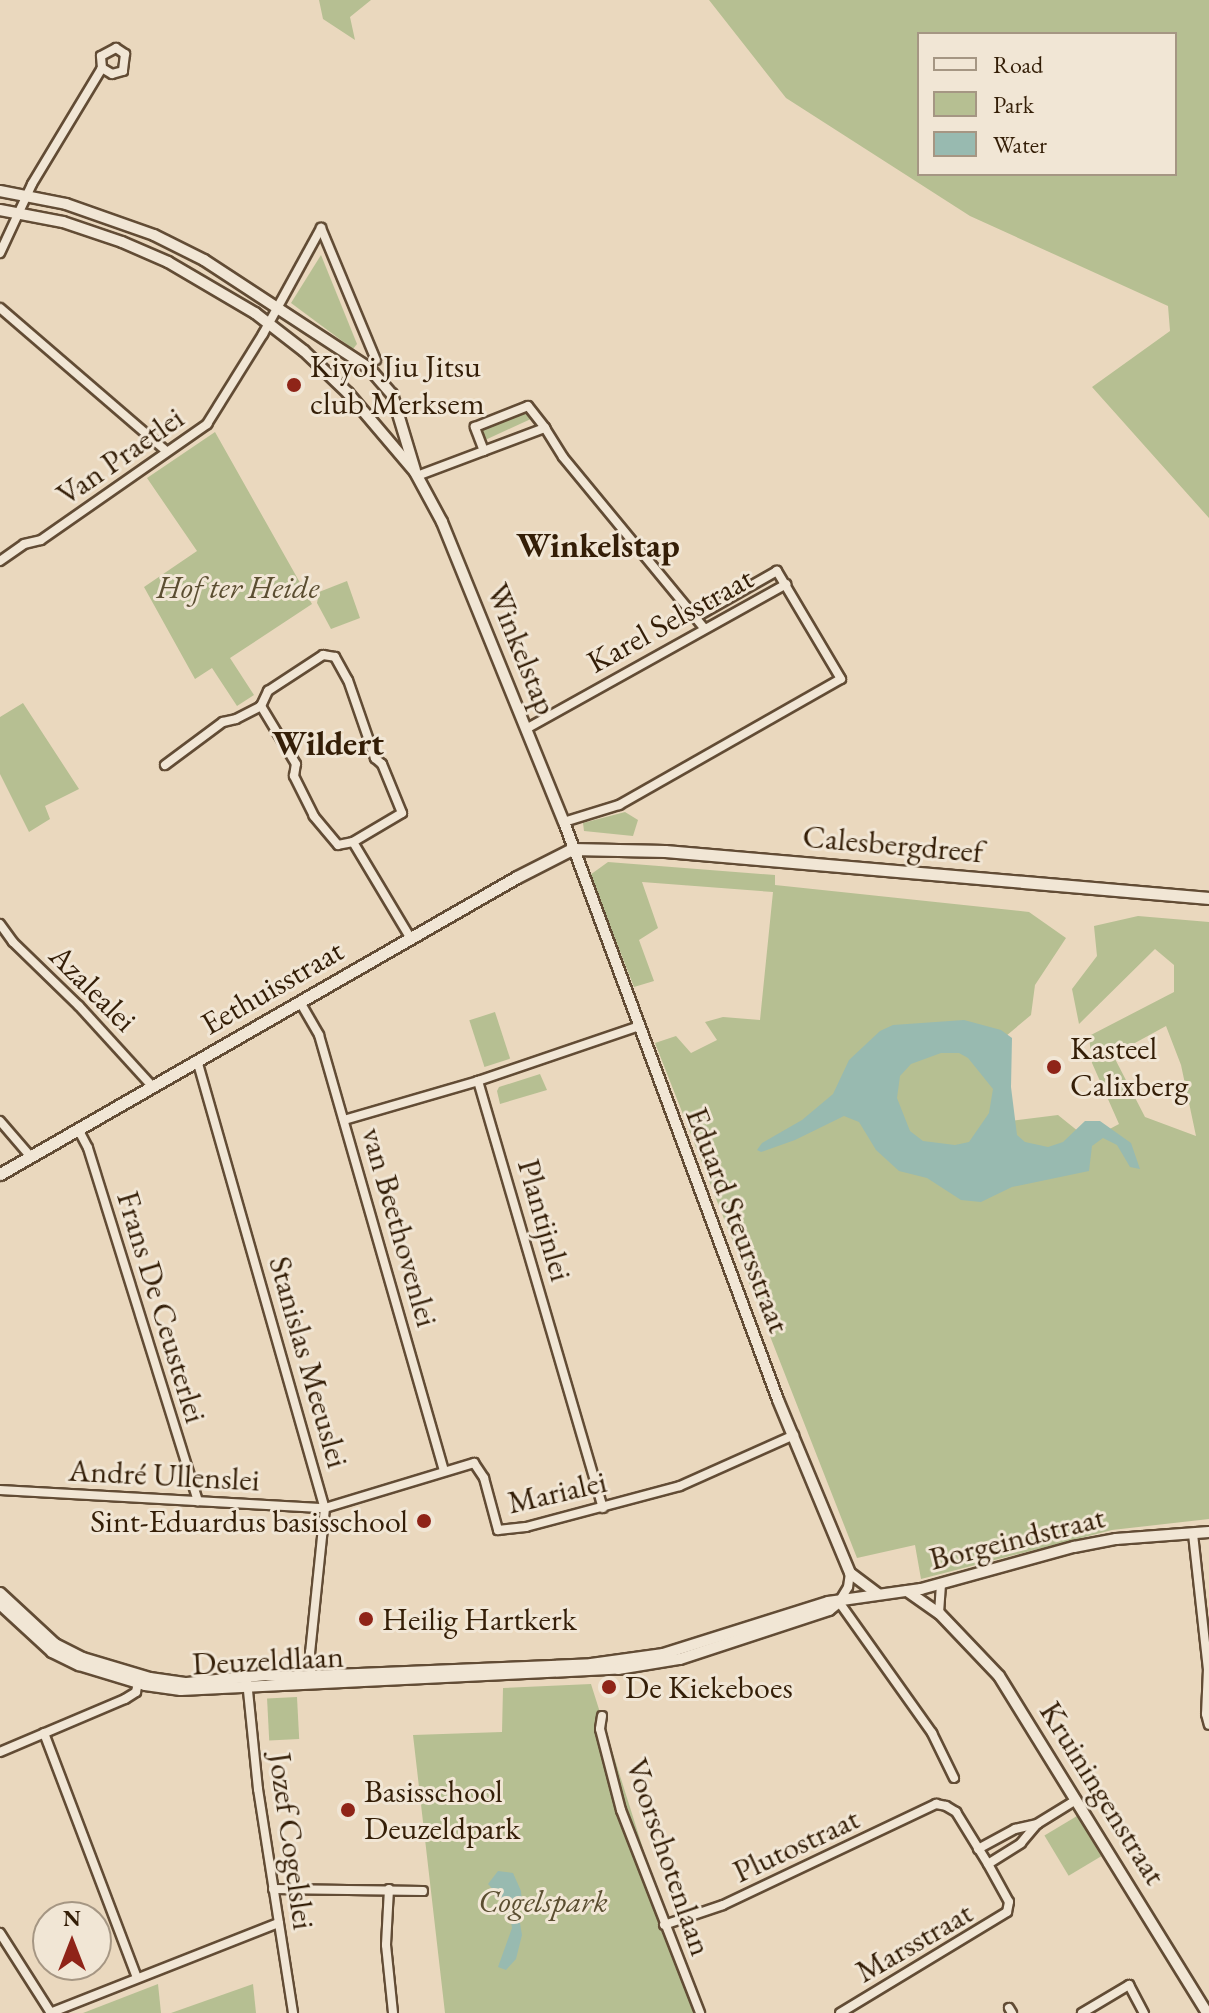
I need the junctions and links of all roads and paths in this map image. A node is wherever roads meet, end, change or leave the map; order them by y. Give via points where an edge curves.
1 (102, 68) dead end
2 (0, 191) edge
3 (27, 195) junction
4 (0, 210) edge
5 (18, 213) junction
6 (0, 253) edge
7 (277, 307) junction
8 (0, 308) edge
9 (269, 323) junction
10 (376, 360) dead end
11 (545, 428) junction
12 (166, 451) junction
13 (484, 451) junction
14 (416, 474) junction
15 (0, 561) edge
16 (786, 584) junction
17 (696, 617) junction
18 (703, 627) junction
19 (261, 706) junction
20 (526, 729) junction
21 (165, 765) dead end
22 (564, 822) junction
23 (353, 842) junction
24 (572, 849) junction
25 (1209, 898) edge
26 (0, 924) edge
27 (411, 939) junction
28 (300, 1002) junction
29 (637, 1027) junction
30 (197, 1060) junction
31 (478, 1081) junction
32 (152, 1086) junction
33 (344, 1120) junction
34 (0, 1121) edge
35 (78, 1129) junction
36 (31, 1157) junction
37 (0, 1174) edge
38 (794, 1435) junction
39 (444, 1470) junction
40 (0, 1490) edge
41 (198, 1501) junction
42 (325, 1508) junction
43 (603, 1508) junction
44 (1209, 1532) edge
45 (1193, 1534) junction
46 (850, 1573) junction
47 (941, 1583) junction
48 (907, 1591) junction
49 (0, 1593) edge
50 (878, 1594) junction
51 (839, 1602) junction
52 (0, 1604) edge
53 (939, 1613) junction
54 (1209, 1669) edge
55 (139, 1679) junction
56 (312, 1680) junction
57 (247, 1682) junction
58 (1208, 1695) edge
59 (602, 1716) dead end
60 (1209, 1725) edge
61 (44, 1733) junction
62 (0, 1752) edge
63 (954, 1778) dead end
64 (1076, 1800) junction
65 (946, 1806) joint
66 (1037, 1824) junction
67 (978, 1849) junction
68 (988, 1864) junction
69 (273, 1889) junction
70 (389, 1889) junction
71 (423, 1891) dead end
72 (279, 1923) junction
73 (664, 1925) junction
74 (0, 1933) edge
75 (137, 1978) junction
76 (51, 2013) edge
77 (293, 2013) edge
78 (393, 2013) edge
79 (700, 2013) edge
80 (840, 2013) edge
81 (1082, 2013) edge
82 (1144, 2013) edge
83 (1207, 2013) edge

1 - 3 street
2 - 3 street, Winkelstap
3 - 5 street
3 - 7 street, Winkelstap via 154,235
4 - 5 street, Winkelstap
5 - 6 street
5 - 9 street, Winkelstap via 63,222 157,257
7 - 9 street, Van Praetlei
7 - 10 street via 321,228
7 - 14 street, Winkelstap via 382,380 392,394
8 - 12 street
9 - 12 street, Van Praetlei via 207,424
9 - 14 street, Winkelstap via 348,393
11 - 13 street
11 - 13 street via 528,406 475,427
11 - 17 street via 563,457
12 - 15 street, Van Praetlei via 50,533
13 - 14 street
14 - 20 street, Winkelstap via 442,522
16 - 17 street, Karel Selsstraat via 777,571
16 - 18 street, Karel Selsstraat
16 - 22 street via 841,679 619,805
17 - 18 street
18 - 20 street, Karel Selsstraat
19 - 21 street via 223,722
19 - 23 street via 296,764 294,776 314,816 338,845
19 - 23 street via 268,691 323,655 335,657 402,813
20 - 22 street, Winkelstap
22 - 24 street, Winkelstap
23 - 27 street
24 - 25 main road, Calesbergdreef via 665,851
24 - 27 main road, Eethuisstraat
24 - 29 street, Eduard Steursstraat
26 - 32 street, Azalealei
27 - 28 main road, Eethuisstraat
28 - 30 main road, Eethuisstraat
28 - 33 street, van Beethovenlei via 319,1035
29 - 31 street
29 - 38 street, Eduard Steursstraat
30 - 32 main road, Eethuisstraat
30 - 42 street, Stanislas Meeuslei
31 - 33 street
31 - 43 street, Plantijnlei
32 - 35 main road, Eethuisstraat
33 - 39 street, van Beethovenlei
34 - 36 street
35 - 36 main road, Eethuisstraat
35 - 41 street, Frans De Ceusterlei
36 - 37 main road, Eethuisstraat
38 - 43 street, Marialei via 680,1486
38 - 46 street, Eduard Steursstraat
39 - 42 street, Marialei
39 - 43 street, Marialei via 474,1463 484,1478 498,1530
40 - 41 street, André Ullenslei
41 - 42 street, André Ullenslei
42 - 56 street, Stanislas Meeuslei via 310,1652
44 - 45 street, Borgeindstraat
45 - 47 street, Borgeindstraat via 1074,1547
45 - 54 street
46 - 50 street
46 - 51 street
47 - 48 street, Borgeindstraat
47 - 53 street
48 - 50 street, Borgeindstraat
48 - 53 street, Kruiningenstraat
49 - 55 street, Deuzeldlaan via 55,1644
50 - 51 street, Borgeindstraat
51 - 56 street, Deuzeldlaan via 618,1669
51 - 63 street via 932,1733
52 - 55 street, Deuzeldlaan via 52,1652 79,1665
53 - 64 street, Kruiningenstraat via 999,1676
54 - 58 street
55 - 57 street, Deuzeldlaan via 181,1690
55 - 61 street via 136,1692 125,1699
56 - 57 street, Deuzeldlaan
57 - 69 street, Jozef Cogelslei
58 - 60 street
59 - 73 street, Voorschotenlaan via 600,1729 621,1810
61 - 62 street
61 - 75 street
64 - 66 street, Marsstraat
64 - 83 street, Kruiningenstraat
65 - 67 street, Marsstraat via 956,1812
65 - 73 street, Plutostraat via 936,1804 723,1905
66 - 67 street, Marsstraat
66 - 68 street, Marsstraat via 1021,1843
67 - 68 street, Marsstraat
68 - 80 street, Marsstraat via 1009,1902 1007,1912
69 - 70 street
69 - 72 street, Jozef Cogelslei
70 - 71 street
70 - 78 street via 386,1945
72 - 75 street
72 - 77 street, Jozef Cogelslei
73 - 79 street, Voorschotenlaan
74 - 76 street
75 - 76 street
81 - 82 street via 1129,1985

